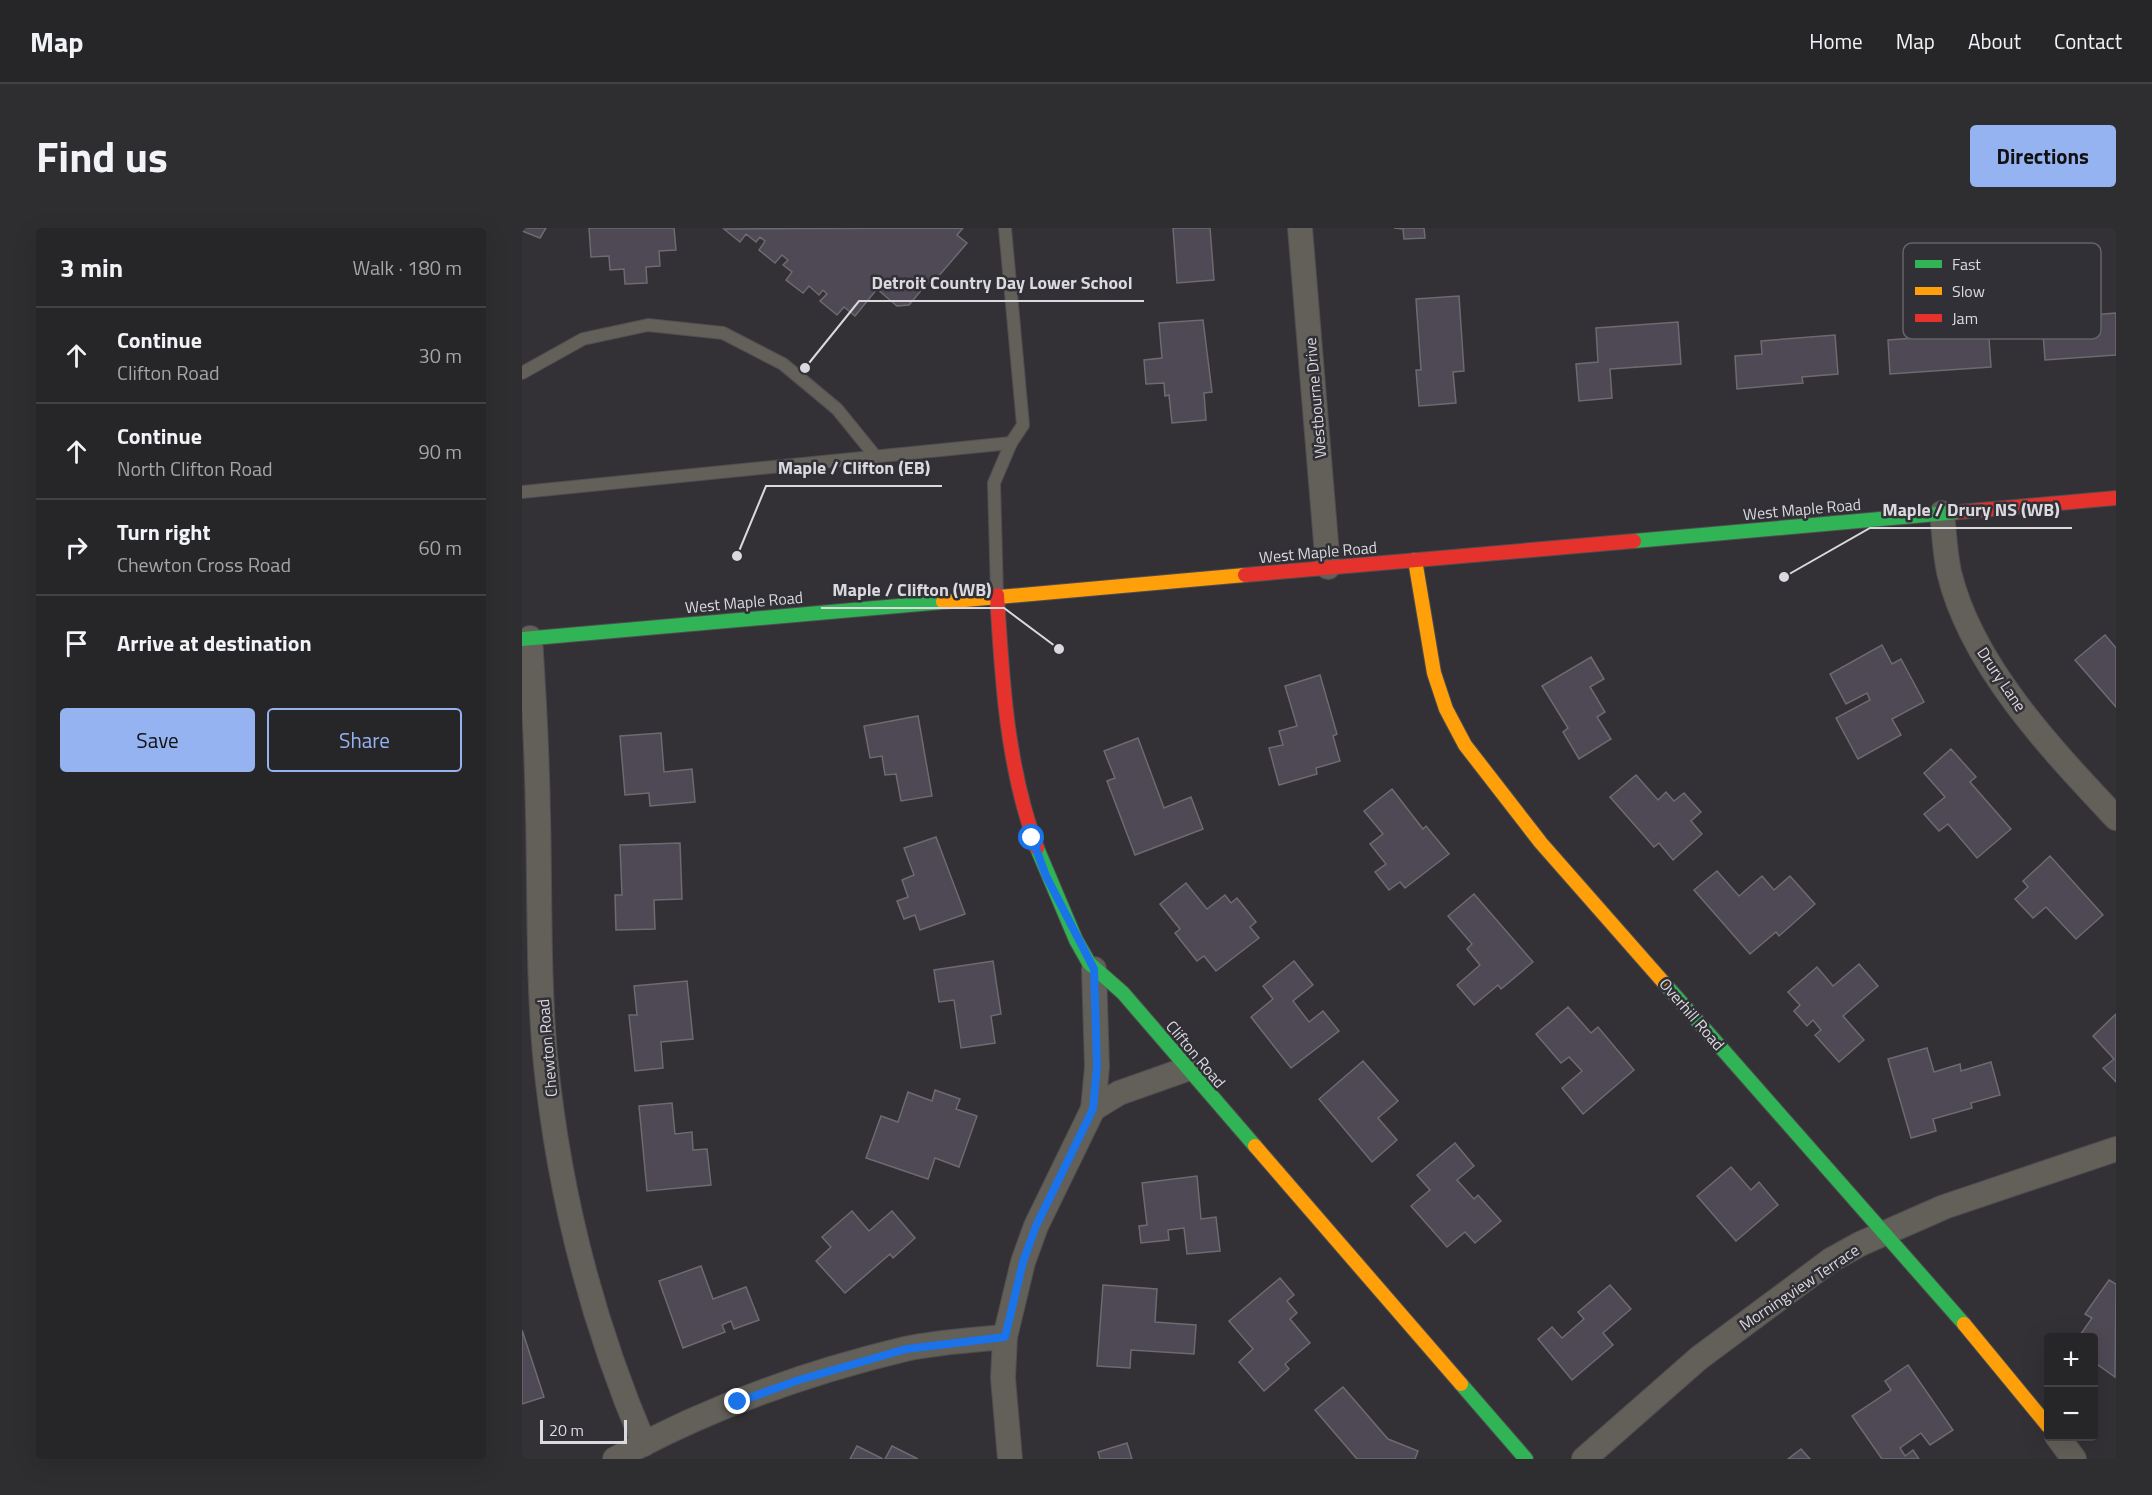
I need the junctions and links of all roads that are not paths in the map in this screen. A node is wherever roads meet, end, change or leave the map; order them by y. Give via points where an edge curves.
1 (1005, 228) edge
2 (1300, 228) edge
3 (522, 373) edge
4 (1011, 443) junction
5 (876, 457) junction
6 (522, 492) edge
7 (2116, 498) edge
8 (1942, 513) junction
9 (1415, 560) junction
10 (1329, 567) junction
11 (997, 595) junction
12 (526, 639) edge
13 (2116, 818) edge
14 (1094, 969) junction
15 (1187, 1070) junction
16 (1093, 1109) junction
17 (2116, 1149) edge
18 (1885, 1232) junction
19 (1005, 1337) junction
20 (2044, 1420) edge
21 (2060, 1441) edge
22 (644, 1444) junction
23 (615, 1459) edge
24 (1010, 1459) edge
25 (1526, 1459) edge
26 (1584, 1459) edge
27 (2074, 1459) edge

1 - 4 lane via 1023,425
2 - 10 street, Westbourne Drive
3 - 5 lane via 583,339 648,325 723,333 783,364 837,410
4 - 5 lane
4 - 11 lane via 994,483
5 - 6 lane
7 - 8 street, West Maple Road
8 - 9 street, West Maple Road
8 - 13 street, Drury Lane via 1949,570 1980,648 1999,680
9 - 10 street, West Maple Road
9 - 18 street, Overhill Road via 1430,658 1445,707 1478,766 1541,843
10 - 11 street, West Maple Road
11 - 12 street, West Maple Road
11 - 14 street, Clifton Road via 1004,712 1022,805 1046,876
12 - 22 street, Chewton Road via 538,813 543,1030 553,1111 565,1191 588,1286 605,1344
14 - 15 street, Clifton Road via 1123,993
14 - 16 street via 1097,1066
15 - 16 street via 1119,1093
15 - 25 street, Clifton Road
16 - 19 street via 1036,1226
17 - 18 street, Morningview Terrace via 1944,1207
18 - 20 street, Overhill Road
18 - 26 street, Morningview Terrace via 1831,1260 1764,1308 1699,1358
19 - 22 street via 906,1349 799,1380
19 - 24 street via 1003,1378
21 - 27 street
22 - 23 street

